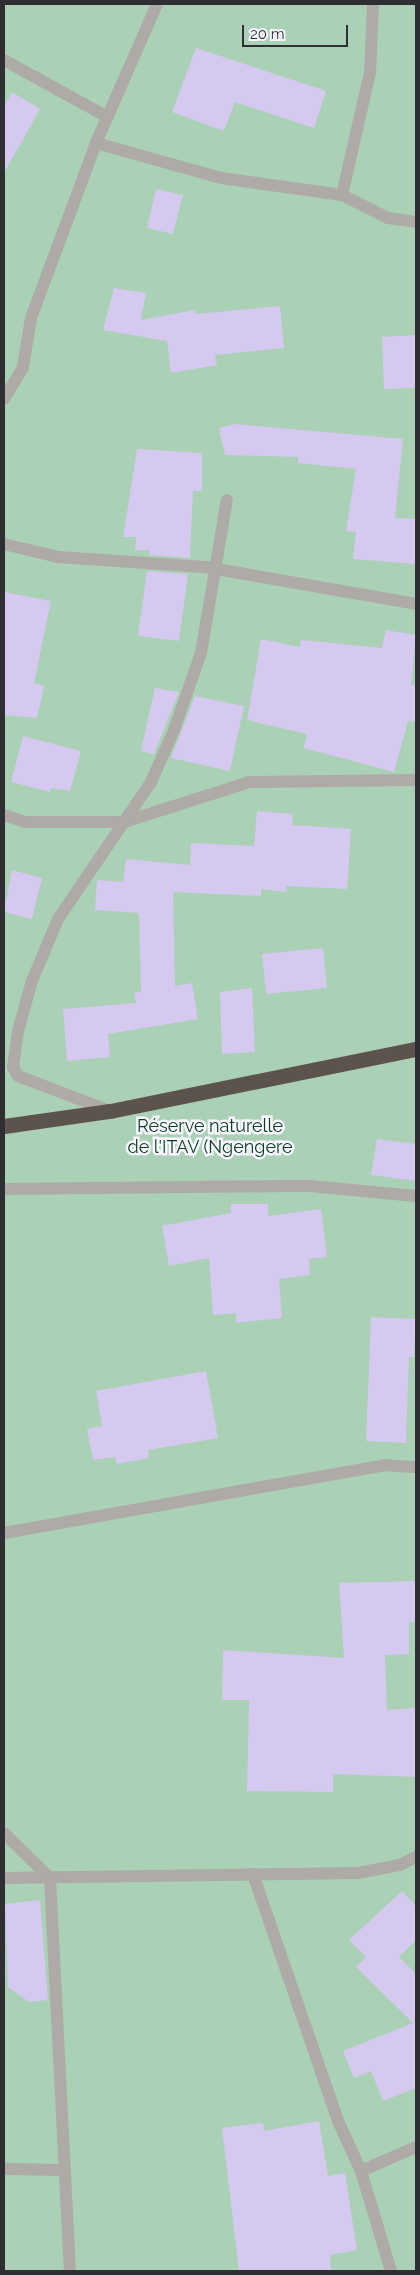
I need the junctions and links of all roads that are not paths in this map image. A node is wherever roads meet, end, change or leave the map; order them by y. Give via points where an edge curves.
1 (156, 4) edge
2 (373, 4) edge
3 (4, 60) edge
4 (106, 116) junction
5 (96, 143) junction
6 (342, 195) junction
7 (416, 222) edge
8 (4, 399) edge
9 (227, 500) dead end
10 (4, 544) edge
11 (218, 570) junction
12 (416, 604) edge
13 (416, 780) edge
14 (4, 815) edge
15 (124, 822) junction
16 (416, 1050) edge
17 (110, 1111) junction
18 (4, 1126) edge
19 (4, 1189) edge
20 (416, 1196) edge
21 (416, 1467) edge
22 (4, 1533) edge
23 (4, 1834) edge
24 (416, 1857) edge
25 (400, 1865) junction
26 (416, 1870) edge
27 (253, 1874) junction
28 (4, 1878) edge
29 (50, 1878) junction
30 (416, 2147) edge
31 (4, 2169) edge
32 (65, 2170) junction
33 (361, 2171) junction
34 (70, 2271) edge
35 (391, 2271) edge

1 - 4 street
2 - 6 street via 370,73
3 - 4 street
4 - 5 street
5 - 6 street via 221,178
5 - 8 street via 31,318 23,367
6 - 7 street via 388,218
9 - 11 street
10 - 11 street via 58,557
11 - 12 street
11 - 15 street via 200,653 174,730 151,782
13 - 15 street via 249,782
14 - 15 street via 26,822
15 - 17 street via 58,919 32,981 13,1067 18,1076
16 - 17 highway
17 - 18 highway
19 - 20 street via 310,1186
21 - 22 street via 384,1465
23 - 29 street
24 - 25 street
25 - 26 street
25 - 27 street via 358,1873
27 - 29 street
27 - 33 street via 338,2121
28 - 29 street
29 - 32 street
30 - 33 street
31 - 32 street
32 - 34 street
33 - 35 street

